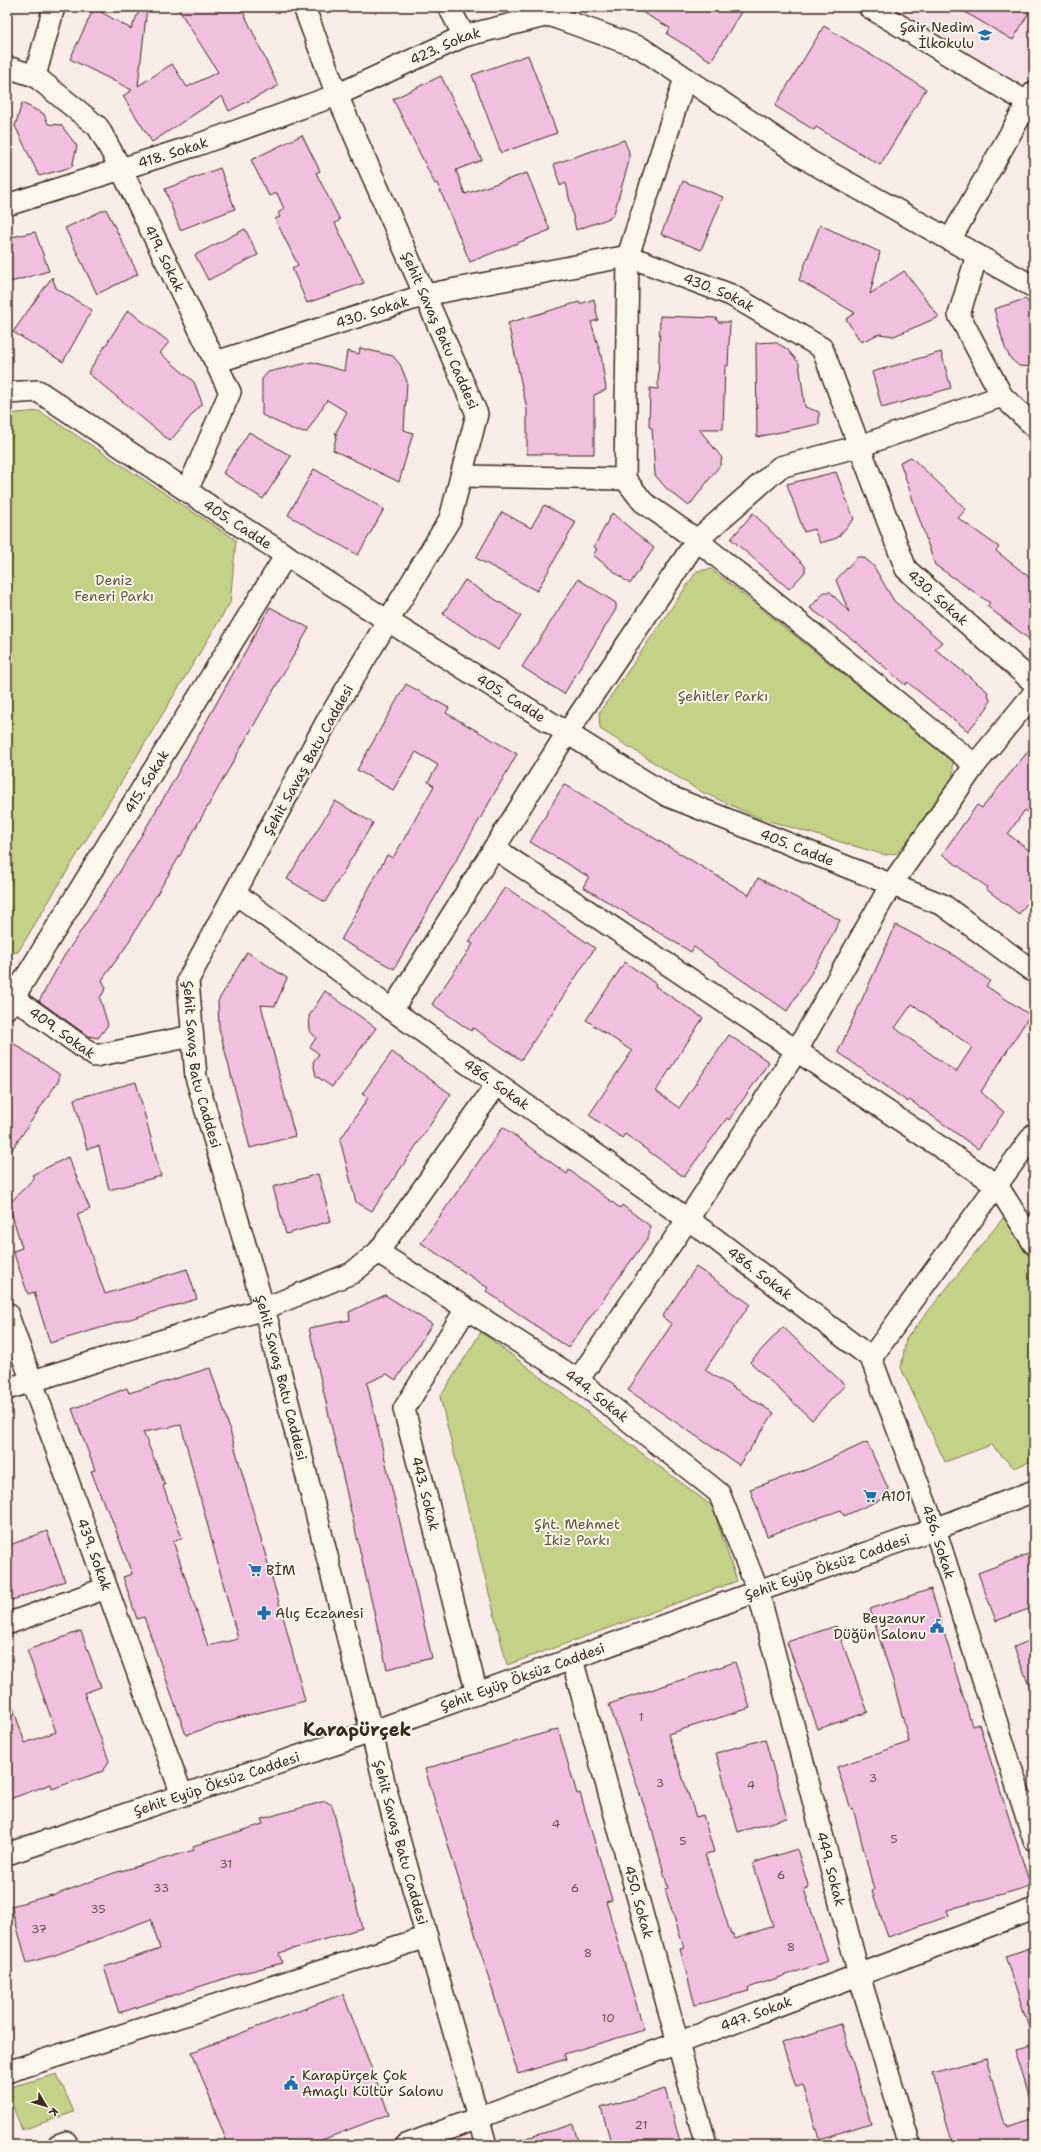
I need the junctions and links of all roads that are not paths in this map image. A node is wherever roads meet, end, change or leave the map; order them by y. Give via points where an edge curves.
1 (54, 7) edge
2 (304, 7) edge
3 (449, 7) edge
4 (868, 7) edge
5 (552, 11) edge
6 (464, 36) junction
7 (7, 67) edge
8 (35, 76) junction
9 (685, 78) junction
10 (337, 95) junction
11 (1032, 101) edge
12 (121, 169) junction
13 (7, 205) edge
14 (950, 240) junction
15 (977, 255) junction
16 (628, 256) junction
17 (1034, 287) edge
18 (425, 295) junction
19 (216, 362) junction
20 (7, 393) edge
21 (1002, 396) junction
22 (1034, 426) edge
23 (860, 446) junction
24 (461, 476) junction
25 (625, 479) junction
26 (187, 491) junction
27 (697, 540) junction
28 (286, 555) junction
29 (388, 621) junction
30 (1034, 683) edge
31 (1034, 693) edge
32 (567, 733) junction
33 (975, 765) junction
34 (494, 848) junction
35 (891, 885) junction
36 (235, 893) junction
37 (1034, 972) edge
38 (9, 999) edge
39 (392, 1010) junction
40 (192, 1036) junction
41 (797, 1050) junction
42 (497, 1084) junction
43 (1034, 1134) edge
44 (997, 1185) junction
45 (688, 1219) junction
46 (1034, 1244) edge
47 (378, 1252) junction
48 (264, 1309) junction
49 (466, 1309) junction
50 (7, 1313) edge
51 (871, 1358) junction
52 (30, 1380) junction
53 (578, 1380) junction
54 (7, 1389) edge
55 (1034, 1491) edge
56 (935, 1529) junction
57 (106, 1588) junction
58 (758, 1591) junction
59 (7, 1624) edge
60 (572, 1659) junction
61 (477, 1694) junction
62 (371, 1732) junction
63 (182, 1795) junction
64 (1034, 1840) edge
65 (7, 1854) edge
66 (1034, 1909) edge
67 (427, 1937) junction
68 (859, 1975) junction
69 (677, 2043) junction
70 (7, 2072) edge
71 (478, 2117) junction
72 (406, 2145) edge
73 (486, 2145) edge
74 (706, 2145) edge
75 (910, 2145) edge

1 - 8 street
2 - 10 street, Şehit Savaş Batu Caddesi
3 - 6 street
4 - 11 street
5 - 6 street, 423. Sokak
5 - 9 street via 641,48
6 - 10 street, 423. Sokak
7 - 8 street, 419. Sokak
8 - 12 street, 419. Sokak via 98,126
9 - 14 street via 811,162
9 - 16 street
10 - 12 street, 418. Sokak
10 - 18 street, Şehit Savaş Batu Caddesi
11 - 14 street
12 - 13 street, 418. Sokak
12 - 19 street, 419. Sokak
14 - 15 street
15 - 17 street
15 - 21 street via 959,315
16 - 18 street, 430. Sokak
16 - 23 street, 430. Sokak via 731,294 822,348
16 - 25 street
18 - 19 street, 430. Sokak
18 - 24 street, Şehit Savaş Batu Caddesi via 477,414
19 - 26 street, 419. Sokak via 230,392
20 - 26 street, 405. Cadde via 38,391
21 - 22 street
21 - 23 street
23 - 27 street via 780,467
23 - 30 street, 430. Sokak via 906,569
24 - 25 street
24 - 29 street, Şehit Savaş Batu Caddesi via 450,519
25 - 27 street via 643,502
26 - 28 street, 405. Cadde
27 - 32 street
27 - 33 street
28 - 29 street, 405. Cadde
28 - 38 street, 415. Sokak
29 - 32 street, 405. Cadde
29 - 36 street, Şehit Savaş Batu Caddesi via 327,721
31 - 33 street
32 - 34 street
32 - 35 street, 405. Cadde via 668,796
33 - 35 street
34 - 39 street
34 - 41 street
35 - 37 street, 405. Cadde via 943,905
35 - 41 street
36 - 39 street, 486. Sokak
36 - 40 street, Şehit Savaş Batu Caddesi via 188,980
38 - 40 street, 409. Sokak via 95,1056
39 - 42 street, 486. Sokak
40 - 48 street, Şehit Savaş Batu Caddesi via 196,1077
41 - 44 street
41 - 45 street
42 - 45 street, 486. Sokak
42 - 47 street
43 - 44 street
44 - 46 street
44 - 51 street
45 - 51 street, 486. Sokak
45 - 53 street
47 - 48 street via 352,1273
47 - 49 street, 444. Sokak
48 - 52 street
48 - 62 street, Şehit Savaş Batu Caddesi
49 - 53 street, 444. Sokak
49 - 61 street, 443. Sokak via 404,1409
50 - 52 street, 439. Sokak
51 - 56 street, 486. Sokak
52 - 54 street
52 - 57 street, 439. Sokak
53 - 58 street, 444. Sokak via 719,1493
55 - 56 street, Şehit Eyüp Öksüz Caddesi
56 - 58 street, Şehit Eyüp Öksüz Caddesi
56 - 64 street, 486. Sokak
57 - 59 street
57 - 63 street, 439. Sokak
58 - 60 street, Şehit Eyüp Öksüz Caddesi
58 - 68 street, 449. Sokak
60 - 61 street, Şehit Eyüp Öksüz Caddesi
60 - 69 street, 450. Sokak
61 - 62 street, Şehit Eyüp Öksüz Caddesi
62 - 63 street, Şehit Eyüp Öksüz Caddesi
62 - 67 street, Şehit Savaş Batu Caddesi
63 - 65 street, Şehit Eyüp Öksüz Caddesi
66 - 68 street, 447. Sokak
67 - 70 street
67 - 71 street, Şehit Savaş Batu Caddesi
68 - 69 street, 447. Sokak
68 - 75 street, 449. Sokak
69 - 71 street, 447. Sokak
69 - 74 street, 450. Sokak
71 - 72 street, 447. Sokak
71 - 73 street, Şehit Savaş Batu Caddesi

